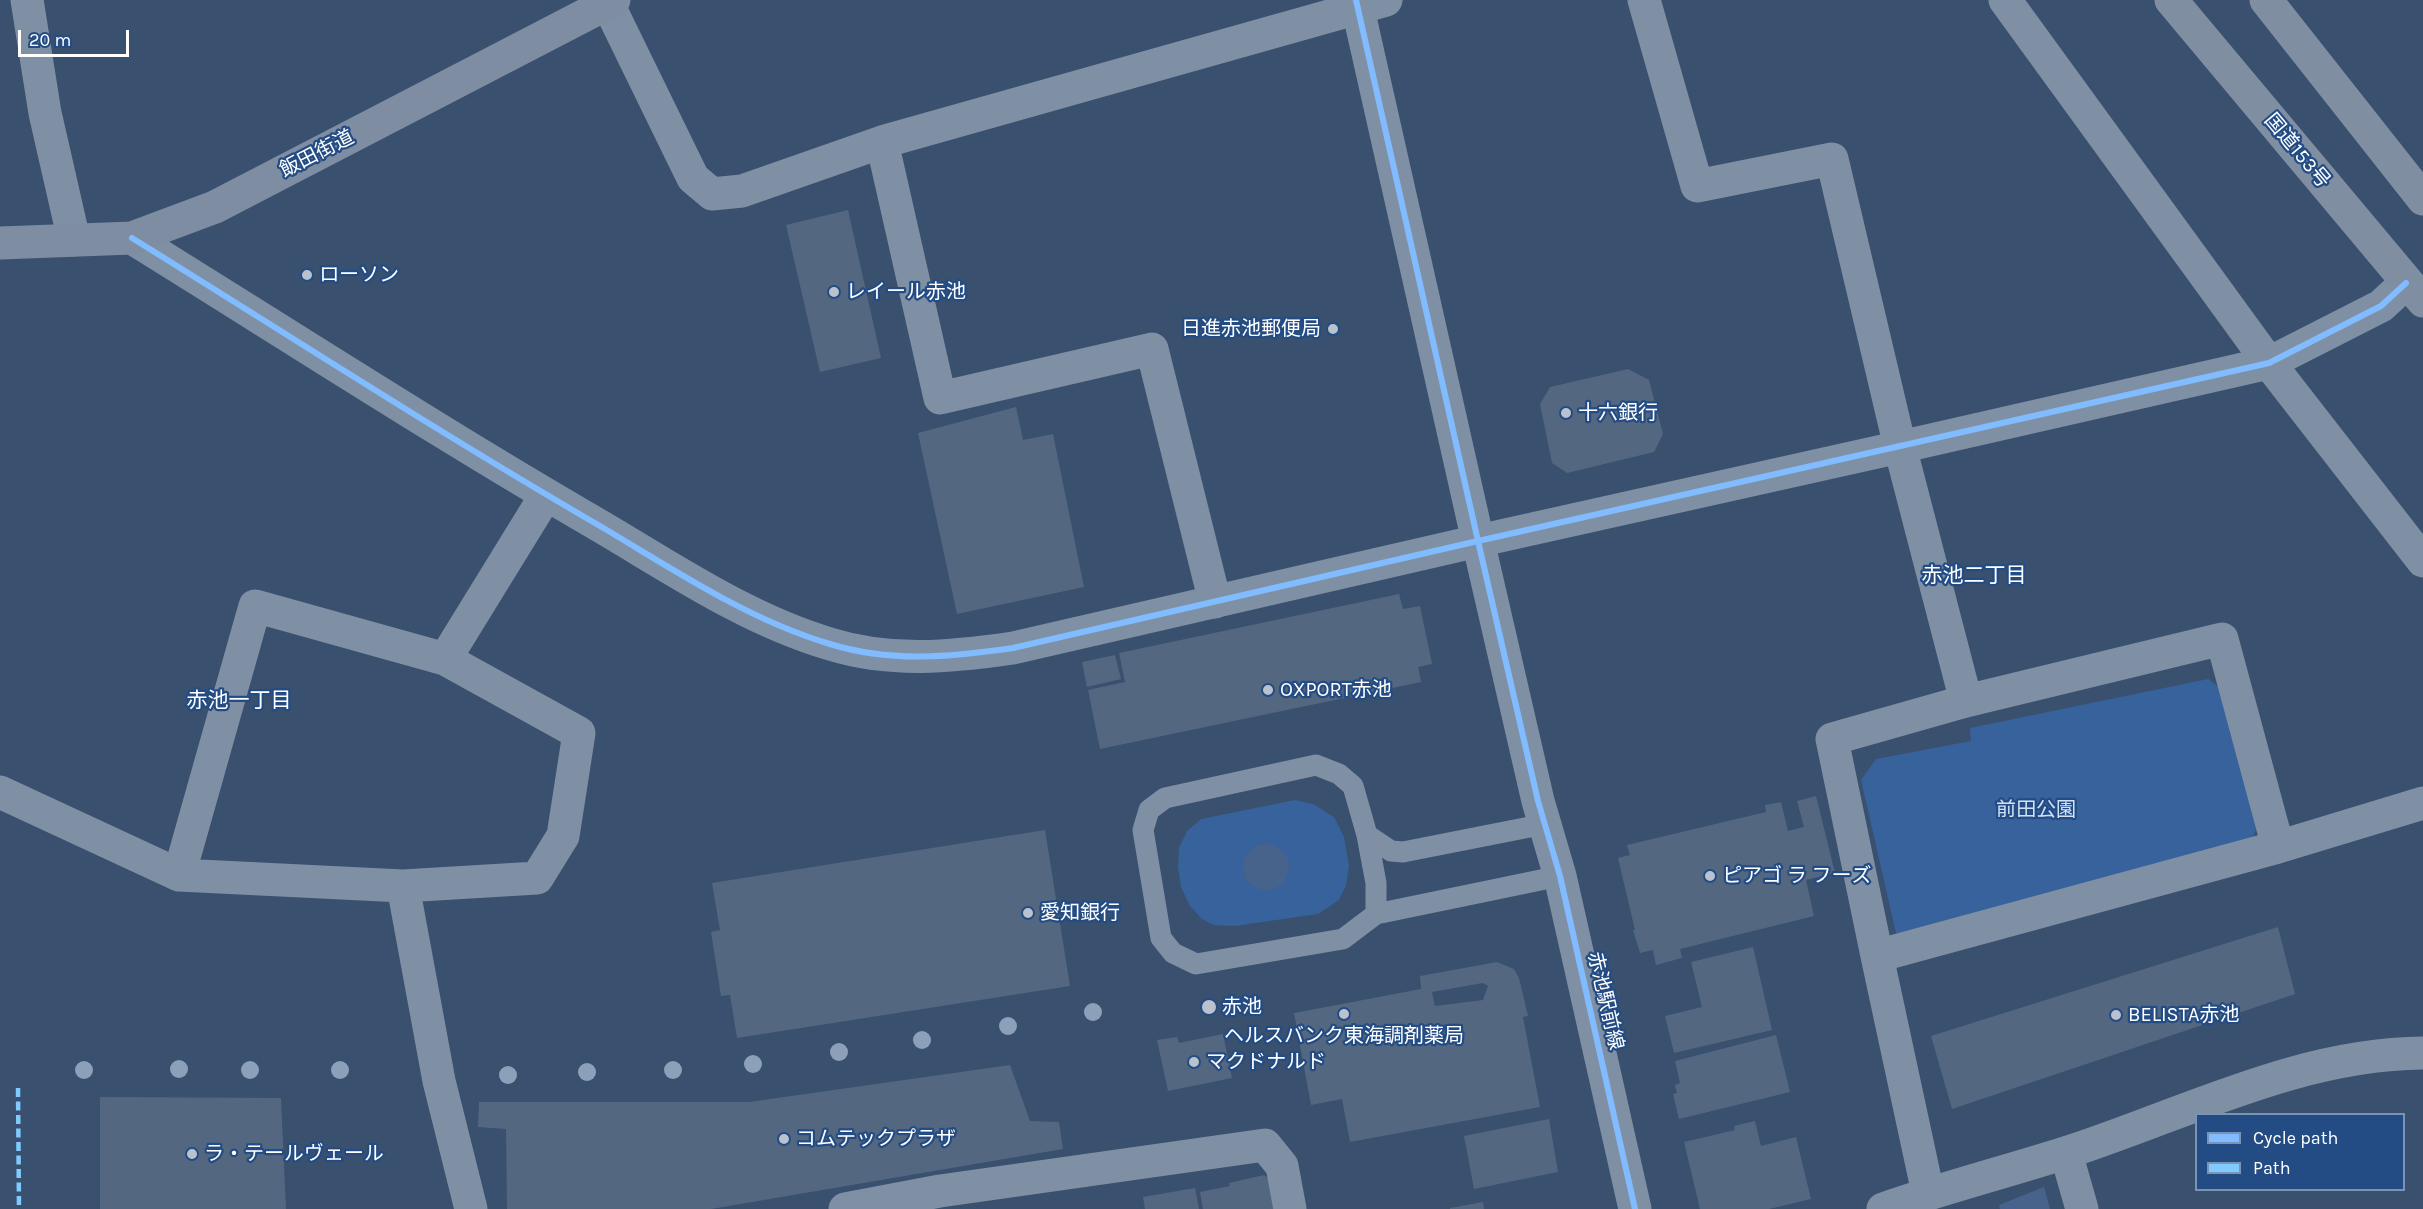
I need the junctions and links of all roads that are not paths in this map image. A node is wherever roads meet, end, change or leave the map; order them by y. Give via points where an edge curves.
1 (27, 0) edge
2 (1644, 0) edge
3 (2005, 0) edge
4 (2171, 0) edge
5 (2266, 0) edge
6 (611, 2) edge
7 (1367, 3) edge
8 (882, 142) junction
9 (2423, 199) edge
10 (132, 238) junction
11 (74, 240) junction
12 (0, 243) edge
13 (2415, 292) edge
14 (2268, 363) junction
15 (1900, 447) junction
16 (546, 495) junction
17 (1478, 541) junction
18 (2423, 561) edge
19 (1215, 602) junction
20 (445, 658) junction
21 (1966, 701) junction
22 (0, 792) edge
23 (2423, 802) edge
24 (1541, 812) junction
25 (1367, 835) junction
26 (2278, 847) junction
27 (179, 875) junction
28 (1560, 876) junction
29 (404, 886) junction
30 (1376, 914) junction
31 (1877, 956) junction
32 (2423, 1053) edge
33 (2066, 1153) junction
34 (1928, 1193) junction
35 (471, 1209) edge
36 (845, 1209) edge
37 (1290, 1209) edge
38 (1635, 1209) edge
39 (1883, 1209) edge
40 (2082, 1209) edge

1 - 11 street via 45,113
2 - 15 street via 1697,186 1832,159
3 - 14 street
4 - 13 highway, 国道153号
5 - 9 highway
6 - 8 street via 693,178 712,194 742,191
6 - 10 main road, 飯田街道 via 215,207
7 - 8 street
7 - 17 street, 赤池駅前線
8 - 19 street via 940,398 1152,349
10 - 11 main road, 飯田街道
10 - 16 street
11 - 12 main road, 飯田街道
13 - 14 street
14 - 15 street
14 - 18 street
15 - 17 street
15 - 21 street
16 - 19 street via 723,598 830,644 888,657 952,657 1013,648
16 - 20 street
17 - 19 street
17 - 24 street, 赤池駅前線
20 - 27 street via 255,606
20 - 29 street via 579,733 563,836 537,878
21 - 26 street via 2222,639
21 - 31 street via 1832,739
22 - 27 street
23 - 26 street
24 - 25 lane via 1403,852 1391,851
24 - 28 street, 赤池駅前線
25 - 30 lane via 1376,883
25 - 30 lane via 1353,786 1339,774 1316,765 1165,798 1149,810 1143,830 1161,938 1173,953 1196,964 1342,939
26 - 31 street
27 - 29 street
28 - 30 lane
28 - 38 street, 赤池駅前線
29 - 35 street via 439,1081
31 - 34 street
32 - 33 street via 2399,1053 2294,1071
33 - 34 street
33 - 40 street
34 - 39 street
36 - 37 street via 940,1191 1265,1145 1281,1166

